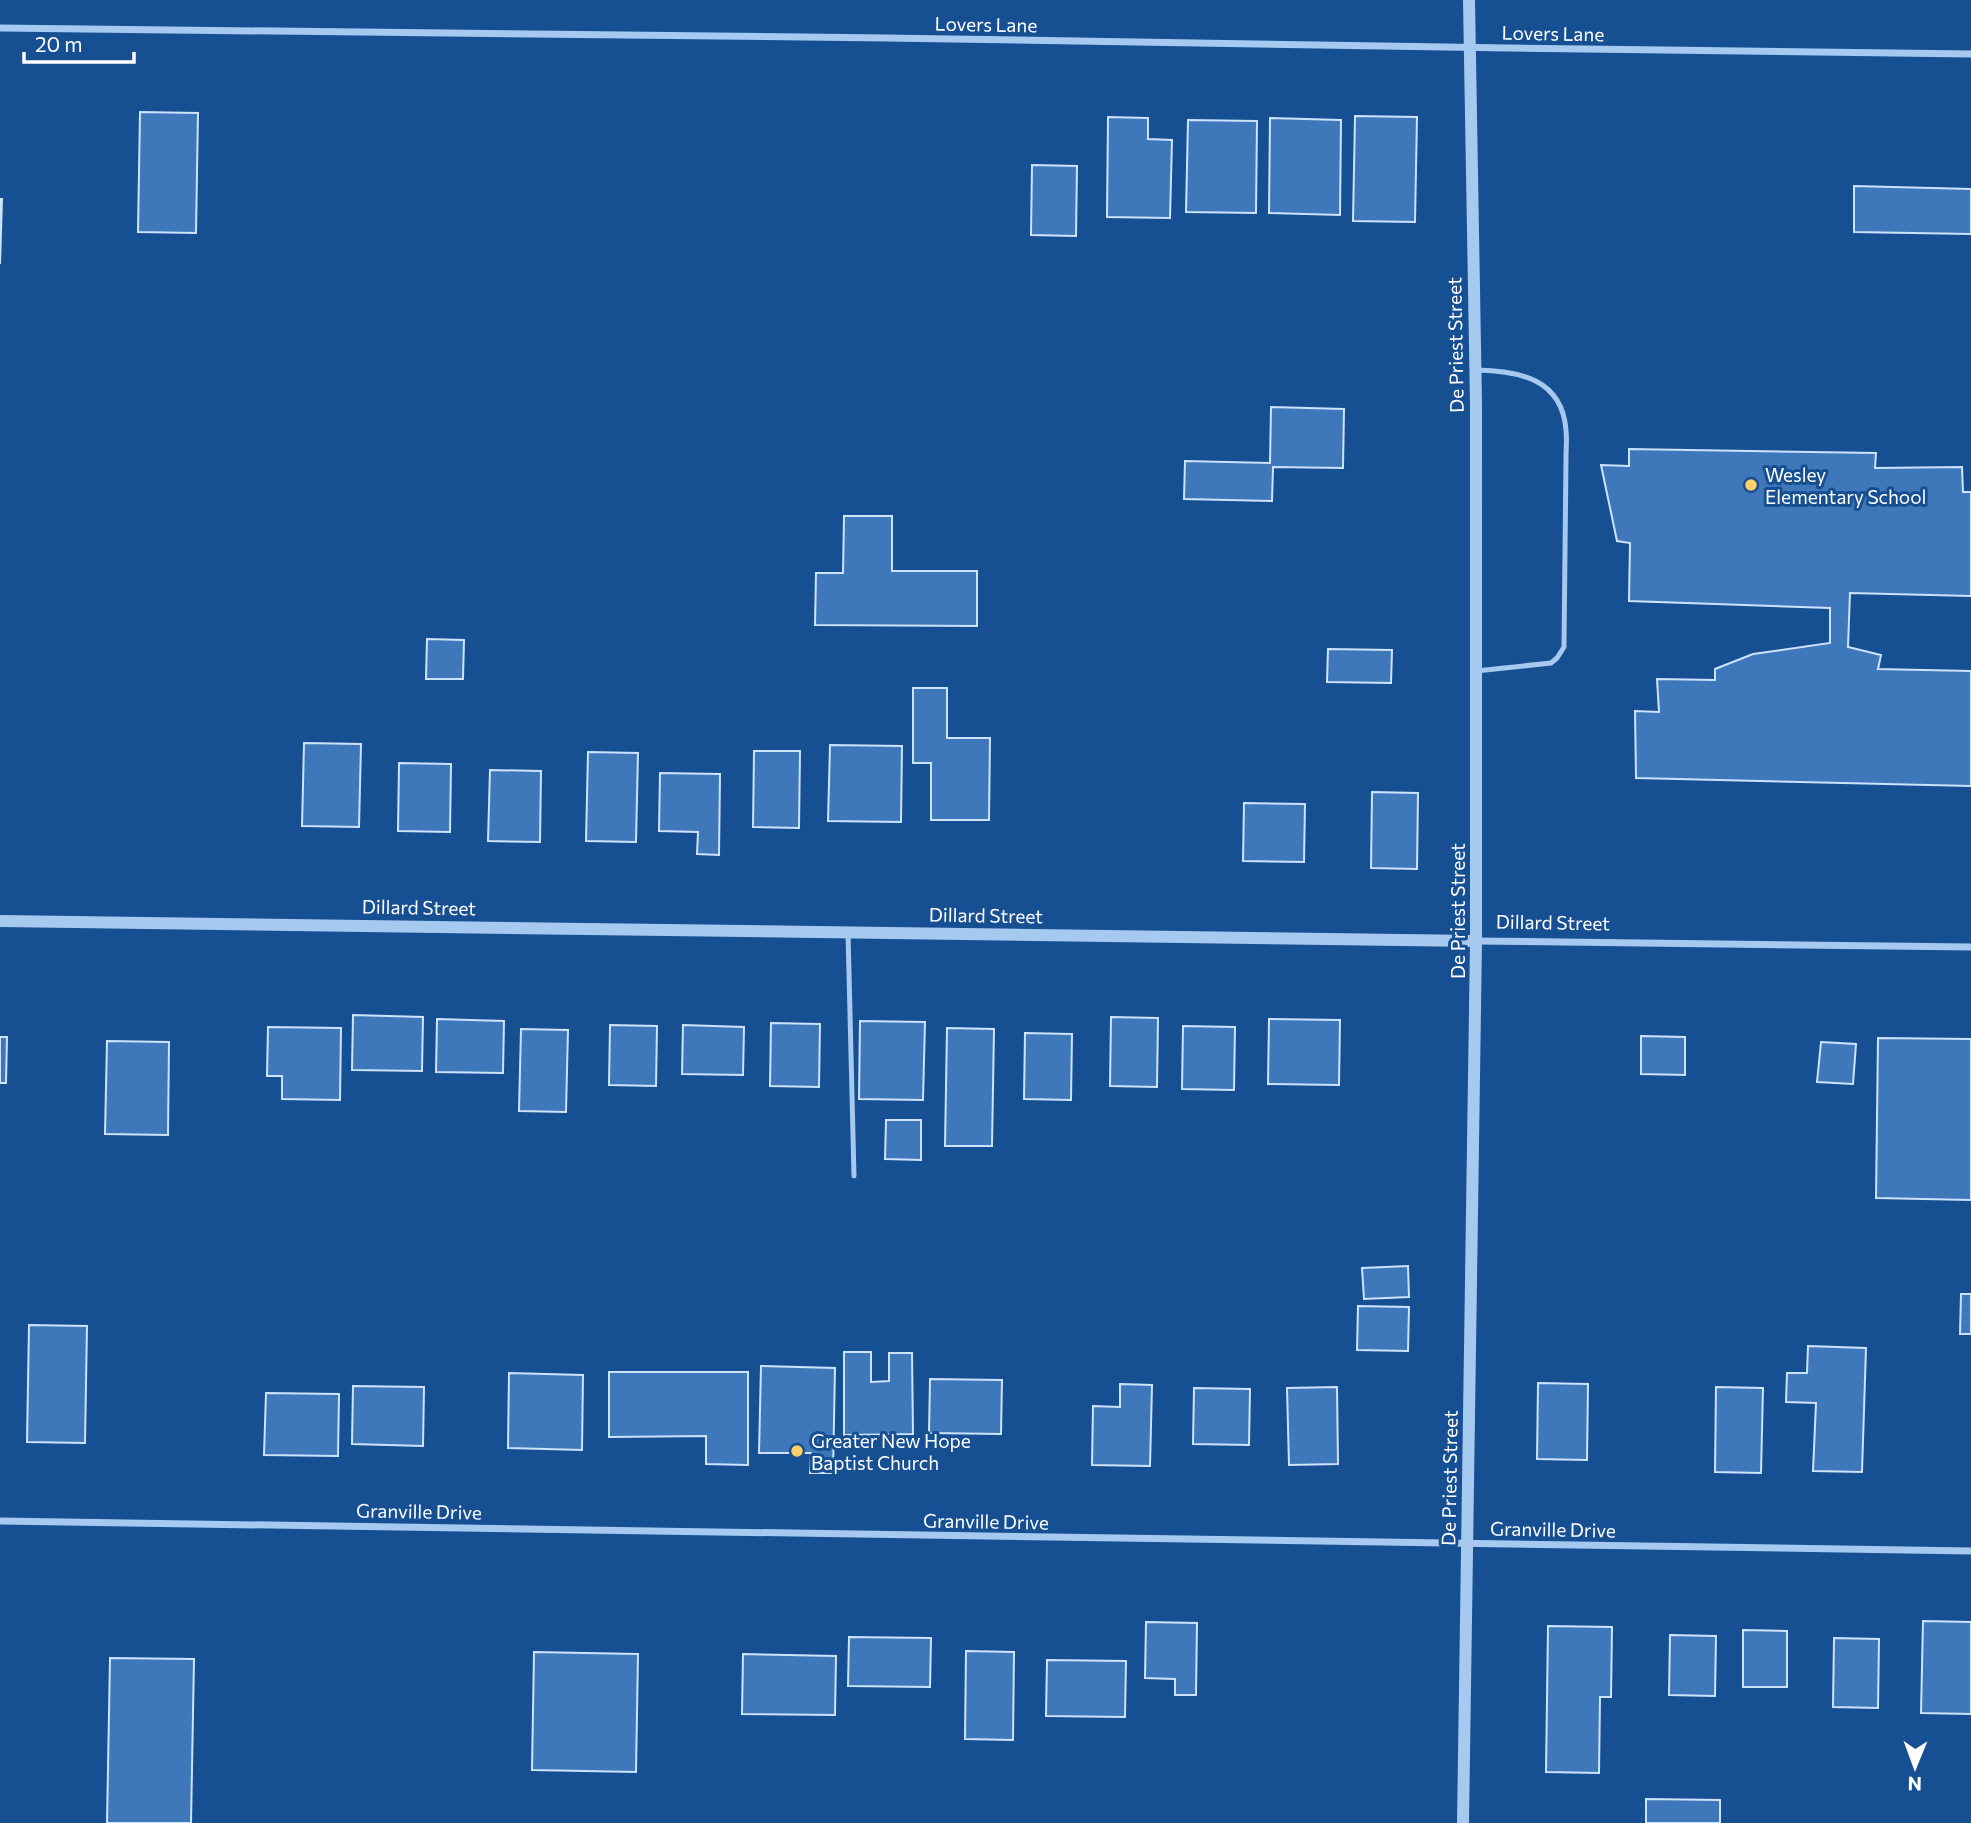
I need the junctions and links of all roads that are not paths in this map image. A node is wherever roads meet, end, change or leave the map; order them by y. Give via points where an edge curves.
1 (1469, 0) edge
2 (0, 28) edge
3 (1469, 48) junction
4 (1971, 54) edge
5 (1475, 370) junction
6 (1476, 671) junction
7 (0, 921) edge
8 (848, 932) junction
9 (1476, 941) junction
10 (1971, 947) edge
11 (854, 1176) dead end
12 (0, 1521) edge
13 (1467, 1544) junction
14 (1971, 1551) edge
15 (1463, 1823) edge

1 - 3 street, De Priest Street
2 - 3 street, Lovers Lane
3 - 4 street, Lovers Lane
3 - 5 street, De Priest Street
5 - 6 street, De Priest Street
5 - 6 lane via 1505,371 1549,388 1566,429 1564,647 1551,663
6 - 9 street, De Priest Street
7 - 8 street, Dillard Street
8 - 9 street, Dillard Street
8 - 11 lane
9 - 10 street, Dillard Street
9 - 13 street, De Priest Street
12 - 13 street, Granville Drive
13 - 14 street, Granville Drive
13 - 15 street, De Priest Street

